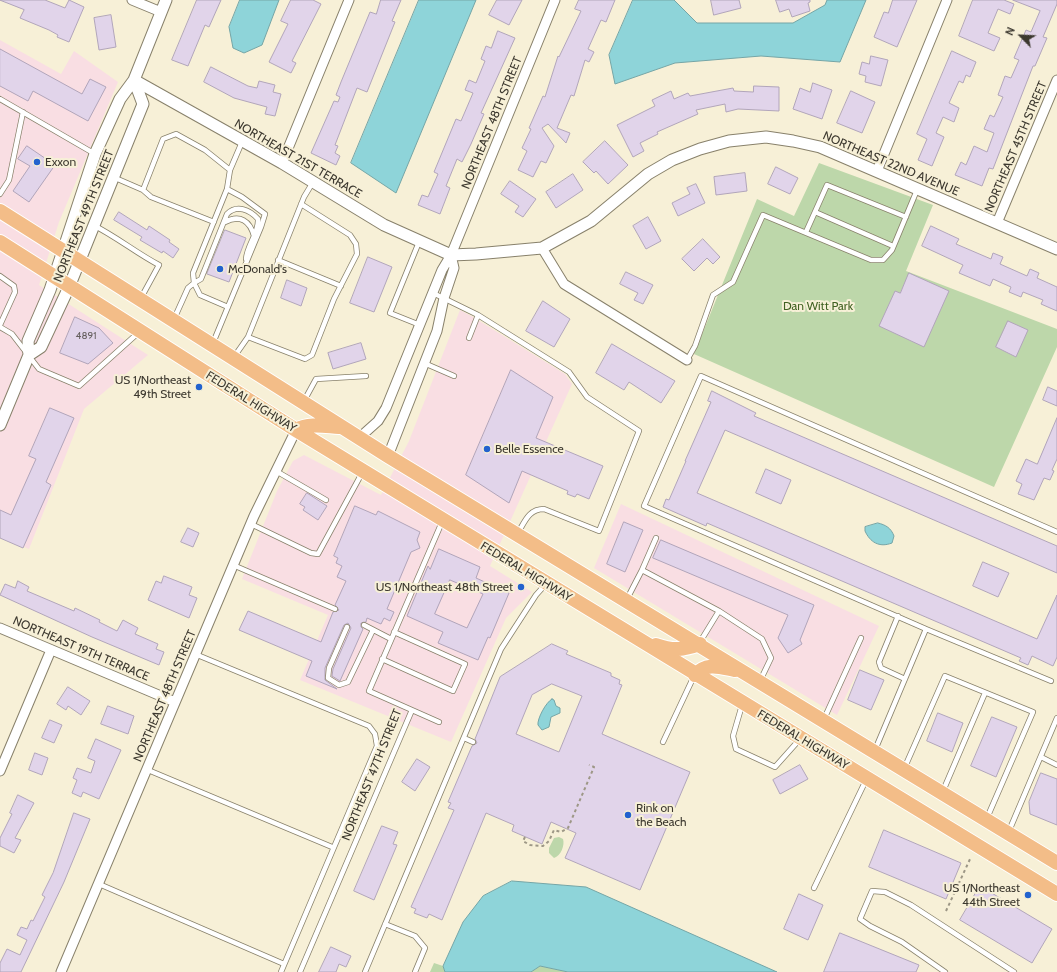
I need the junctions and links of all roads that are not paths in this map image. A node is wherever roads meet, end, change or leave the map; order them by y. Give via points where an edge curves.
1 (132, 0) edge
2 (166, 0) edge
3 (349, 0) edge
4 (555, 0) edge
5 (947, 0) edge
6 (161, 12) junction
7 (134, 80) junction
8 (1057, 80) edge
9 (0, 99) edge
10 (1053, 103) edge
11 (23, 112) junction
12 (243, 141) junction
13 (95, 154) junction
14 (282, 163) junction
15 (230, 170) junction
16 (877, 171) junction
17 (113, 177) junction
18 (314, 182) junction
19 (918, 188) junction
20 (227, 189) junction
21 (143, 190) junction
22 (0, 194) edge
23 (301, 204) junction
24 (0, 211) edge
25 (815, 212) junction
26 (906, 217) junction
27 (214, 222) junction
28 (225, 222) junction
29 (997, 224) junction
30 (93, 225) junction
31 (806, 232) junction
32 (254, 236) junction
33 (0, 242) edge
34 (419, 242) junction
35 (893, 246) junction
36 (542, 248) junction
37 (1057, 249) edge
38 (62, 251) junction
39 (451, 255) junction
40 (278, 260) junction
41 (80, 262) junction
42 (246, 264) junction
43 (0, 277) edge
44 (54, 277) junction
45 (194, 283) junction
46 (341, 286) junction
47 (69, 287) junction
48 (433, 293) junction
49 (444, 298) junction
50 (140, 300) junction
51 (228, 307) junction
52 (478, 315) junction
53 (174, 321) junction
54 (420, 325) junction
55 (0, 326) edge
56 (139, 332) junction
57 (248, 337) junction
58 (469, 338) dead end
59 (212, 345) junction
60 (29, 355) junction
61 (233, 358) junction
62 (687, 360) joint
63 (424, 363) junction
64 (366, 376) dead end
65 (454, 376) dead end
66 (303, 402) junction
67 (0, 425) edge
68 (343, 428) junction
69 (296, 430) junction
70 (359, 438) junction
71 (388, 456) junction
72 (276, 471) junction
73 (362, 471) junction
74 (326, 500) dead end
75 (443, 520) junction
76 (251, 524) junction
77 (1057, 532) edge
78 (517, 534) junction
79 (656, 538) dead end
80 (233, 565) junction
81 (642, 570) junction
82 (546, 584) junction
83 (626, 601) junction
84 (335, 609) dead end
85 (719, 611) junction
86 (898, 616) junction
87 (364, 625) dead end
88 (348, 627) dead end
89 (0, 628) edge
90 (926, 629) junction
91 (373, 630) junction
92 (394, 632) junction
93 (635, 638) junction
94 (861, 638) dead end
95 (391, 639) junction
96 (700, 644) junction
97 (51, 650) junction
98 (195, 654) junction
99 (382, 659) junction
100 (743, 672) junction
101 (695, 675) junction
102 (905, 679) junction
103 (1050, 681) dead end
104 (759, 682) junction
105 (985, 693) junction
106 (175, 702) junction
107 (742, 703) junction
108 (412, 710) junction
109 (1057, 718) edge
110 (824, 721) junction
111 (439, 722) dead end
112 (464, 738) junction
113 (800, 738) junction
114 (473, 742) dead end
115 (663, 742) dead end
116 (874, 752) junction
117 (1041, 757) junction
118 (1057, 765) edge
119 (148, 770) junction
120 (904, 770) junction
121 (0, 771) edge
122 (867, 779) junction
123 (942, 792) junction
124 (987, 820) junction
125 (1008, 833) junction
126 (332, 847) junction
127 (1057, 862) edge
128 (99, 884) junction
129 (814, 888) dead end
130 (1053, 890) edge
131 (385, 924) junction
132 (284, 964) junction
133 (61, 972) edge
134 (281, 972) edge
135 (300, 972) edge
136 (365, 972) edge
137 (415, 972) edge
138 (944, 972) edge
139 (1014, 972) edge

1 - 6 street
2 - 6 street, NORTHEAST 49TH STREET
3 - 14 street
4 - 39 street, NORTHEAST 48TH STREET
5 - 16 street
6 - 7 street, NORTHEAST 49TH STREET
7 - 12 street, NORTHEAST 21ST TERRACE
7 - 13 street, NORTHEAST 49TH STREET via 120,98
7 - 17 street, NORTHEAST 49TH STREET via 143,104
8 - 10 street, NORTHEAST 45TH STREET
9 - 11 lane
10 - 29 street, NORTHEAST 45TH STREET
11 - 13 lane
11 - 22 lane via 9,180
12 - 14 street, NORTHEAST 21ST TERRACE
12 - 15 lane
13 - 38 street, NORTHEAST 49TH STREET
14 - 18 street, NORTHEAST 21ST TERRACE
15 - 20 lane
15 - 21 lane via 206,150 176,134 163,140
16 - 19 street, NORTHEAST 22ND AVENUE
16 - 36 street, NORTHEAST 22ND AVENUE via 820,147 793,141 766,137 729,141 700,148 672,160 648,174 591,221
17 - 21 lane
17 - 30 street, NORTHEAST 49TH STREET
18 - 23 lane
18 - 34 street, NORTHEAST 21ST TERRACE via 384,225
19 - 26 lane
19 - 29 street, NORTHEAST 22ND AVENUE
20 - 27 lane
20 - 42 lane via 264,214
21 - 27 lane via 151,197
23 - 40 lane
23 - 46 lane via 350,236 356,244 357,254
24 - 38 main road
25 - 26 lane via 827,185
25 - 31 lane
25 - 35 lane
26 - 35 lane
27 - 45 lane via 194,273
28 - 32 lane via 237,218 247,222
28 - 32 lane via 227,214 232,209 241,208 248,211 258,219
28 - 45 lane via 202,279
29 - 37 street, NORTHEAST 22ND AVENUE
30 - 41 street, NORTHEAST 49TH STREET
30 - 50 lane via 126,243 133,252 159,266
31 - 35 lane via 871,260 883,260
31 - 62 lane via 763,216 733,282 713,295 695,346
32 - 42 lane via 247,253
33 - 44 main road, FEDERAL HIGHWAY
34 - 39 street, NORTHEAST 21ST TERRACE
34 - 54 lane via 390,313
36 - 39 street, NORTHEAST 22ND AVENUE
36 - 62 street via 564,284
38 - 41 main road
38 - 44 street, NORTHEAST 49TH STREET
39 - 48 street, NORTHEAST 48TH STREET
39 - 49 street, NORTHEAST 48TH STREET via 454,268
40 - 46 lane
40 - 57 lane
41 - 47 street, NORTHEAST 49TH STREET
41 - 50 main road
42 - 51 lane
43 - 55 lane via 14,286 15,292
44 - 47 main road, FEDERAL HIGHWAY
44 - 60 street, NORTHEAST 49TH STREET via 28,341
45 - 51 lane via 200,295
45 - 53 lane via 188,288
46 - 57 lane via 312,355 305,359
47 - 56 main road, FEDERAL HIGHWAY
47 - 60 street, NORTHEAST 49TH STREET via 41,346
48 - 49 lane
48 - 54 street, NORTHEAST 48TH STREET
49 - 52 lane
49 - 63 street, NORTHEAST 48TH STREET via 438,330
50 - 53 main road
51 - 59 lane
52 - 58 lane
52 - 78 lane via 569,372 587,396 639,432 599,531 544,509 536,509 530,513
53 - 59 main road
54 - 70 street, NORTHEAST 48TH STREET via 386,408 378,421
55 - 60 lane via 12,334
56 - 60 lane via 80,386 39,369
56 - 69 main road, FEDERAL HIGHWAY
57 - 61 lane
59 - 61 main road
60 - 67 street, NORTHEAST 49TH STREET
61 - 66 main road
63 - 65 lane
63 - 71 street, NORTHEAST 48TH STREET
64 - 66 lane via 316,379
66 - 68 main road
68 - 69 main road via 317,425
68 - 70 main road
69 - 72 street, NORTHEAST 48TH STREET
69 - 73 main road, FEDERAL HIGHWAY
70 - 71 main road
71 - 78 main road
72 - 74 lane
72 - 76 street, NORTHEAST 48TH STREET
73 - 75 main road, FEDERAL HIGHWAY
73 - 76 lane via 318,554
75 - 82 main road, FEDERAL HIGHWAY
75 - 92 lane, NORTHEAST 47TH STREET
76 - 80 street, NORTHEAST 48TH STREET
77 - 86 lane via 701,376 644,506
78 - 83 main road
79 - 81 lane
80 - 84 lane
80 - 98 street, NORTHEAST 48TH STREET
81 - 83 lane
81 - 85 lane
82 - 93 main road, FEDERAL HIGHWAY
82 - 112 lane via 501,649
83 - 96 main road
85 - 96 lane
85 - 104 lane via 762,639 771,658
86 - 90 lane
86 - 102 lane via 879,666
87 - 91 lane
88 - 91 lane via 328,678 339,685 348,682
89 - 97 street, NORTHEAST 19TH TERRACE
90 - 102 lane
90 - 103 lane
91 - 95 lane
92 - 95 lane, NORTHEAST 47TH STREET
92 - 99 lane via 465,664 453,691
93 - 96 main road via 671,650
93 - 101 main road, FEDERAL HIGHWAY
94 - 110 lane
95 - 99 lane, NORTHEAST 47TH STREET
96 - 100 main road
97 - 106 street, NORTHEAST 19TH TERRACE
97 - 121 street
98 - 106 street, NORTHEAST 48TH STREET
98 - 126 lane via 369,726 375,734 376,746
99 - 108 lane, NORTHEAST 47TH STREET via 369,691
100 - 101 main road via 712,665 701,668
100 - 104 main road
101 - 107 main road, FEDERAL HIGHWAY
101 - 115 lane
102 - 116 lane
104 - 110 main road
105 - 120 lane via 946,676
105 - 123 lane
105 - 124 lane via 1033,712
106 - 119 street, NORTHEAST 48TH STREET
107 - 113 main road, FEDERAL HIGHWAY
107 - 113 lane via 733,736 736,749 775,767
108 - 111 lane
108 - 135 lane, NORTHEAST 47TH STREET
109 - 117 lane
110 - 116 main road
112 - 114 lane
112 - 131 lane
113 - 122 main road, FEDERAL HIGHWAY
116 - 120 main road
117 - 118 lane
117 - 125 lane
119 - 126 lane
119 - 128 street, NORTHEAST 48TH STREET
120 - 123 main road
122 - 129 lane
122 - 130 main road, FEDERAL HIGHWAY
123 - 124 main road
124 - 125 main road
125 - 127 main road
126 - 132 lane
128 - 132 lane
128 - 133 street, NORTHEAST 48TH STREET
131 - 136 lane
131 - 137 lane via 415,936 425,948
132 - 134 lane
138 - 139 lane via 902,942 860,919 872,891 885,892 911,905

